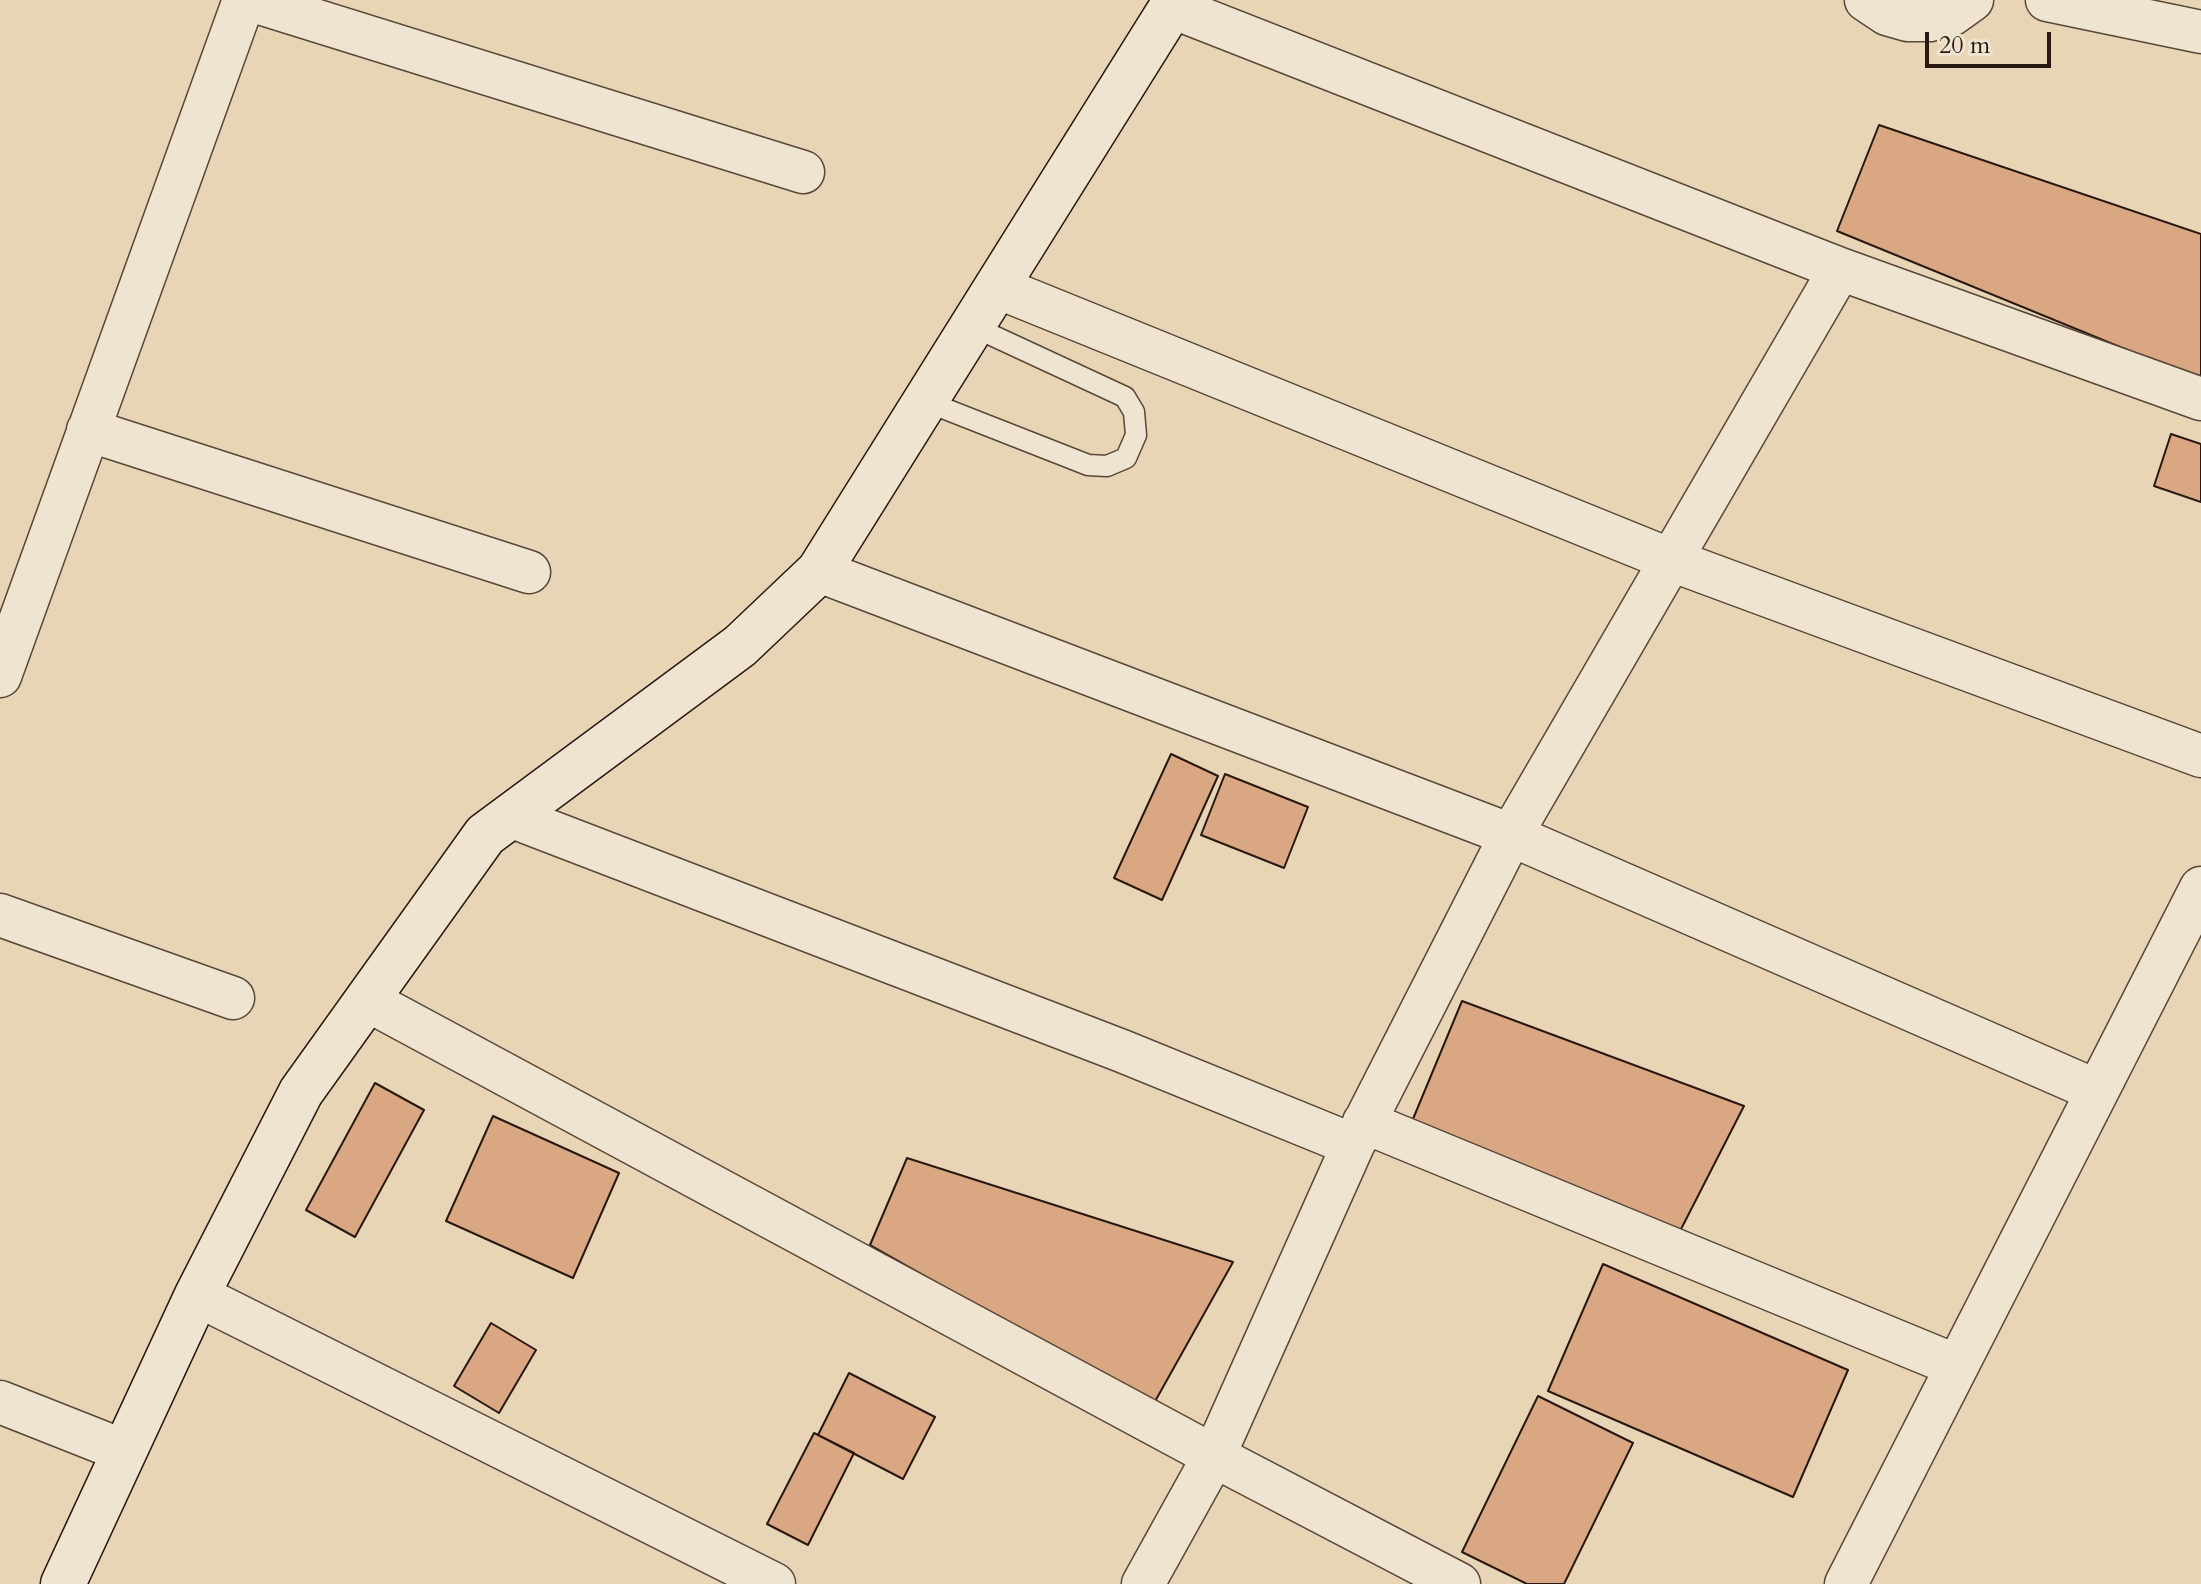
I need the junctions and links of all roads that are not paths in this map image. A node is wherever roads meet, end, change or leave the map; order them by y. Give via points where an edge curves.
1 (244, 0) edge
2 (250, 0) edge
3 (1866, 0) edge
4 (1972, 0) edge
5 (2047, 0) edge
6 (1174, 4) edge
7 (2201, 32) edge
8 (803, 172) dead end
9 (1840, 269) junction
10 (997, 287) junction
11 (972, 326) junction
12 (2201, 399) edge
13 (925, 401) junction
14 (88, 430) junction
15 (1671, 560) junction
16 (819, 571) junction
17 (529, 572) dead end
18 (0, 676) edge
19 (2201, 756) edge
20 (510, 816) junction
21 (1511, 835) junction
22 (2201, 888) edge
23 (0, 915) edge
24 (233, 998) dead end
25 (367, 1000) junction
26 (2097, 1091) junction
27 (1358, 1133) junction
28 (197, 1295) junction
29 (1957, 1366) junction
30 (0, 1402) edge
31 (124, 1451) junction
32 (1214, 1456) junction
33 (63, 1584) edge
34 (774, 1584) edge
35 (1143, 1584) edge
36 (1459, 1584) edge
37 (1846, 1584) edge

1 - 14 street
2 - 8 street
3 - 4 street via 1887,14 1930,20 1951,15
5 - 7 street
6 - 9 street
6 - 10 street
9 - 12 street
9 - 15 street
10 - 11 street
10 - 15 street
11 - 13 street
11 - 13 lane via 1125,397 1134,412 1136,435 1126,458 1107,466 1088,465
13 - 16 street
14 - 17 street
14 - 18 street
15 - 19 street
15 - 21 street
16 - 20 street via 740,646
16 - 21 street
20 - 25 street via 485,835
20 - 27 street via 1122,1051
21 - 26 street
21 - 27 street
22 - 26 street
23 - 24 street
25 - 28 street via 301,1092
25 - 32 street
26 - 29 street
27 - 29 street
27 - 32 street
28 - 31 street
28 - 34 street
29 - 37 street
30 - 31 street
31 - 33 street
32 - 35 street
32 - 36 street

